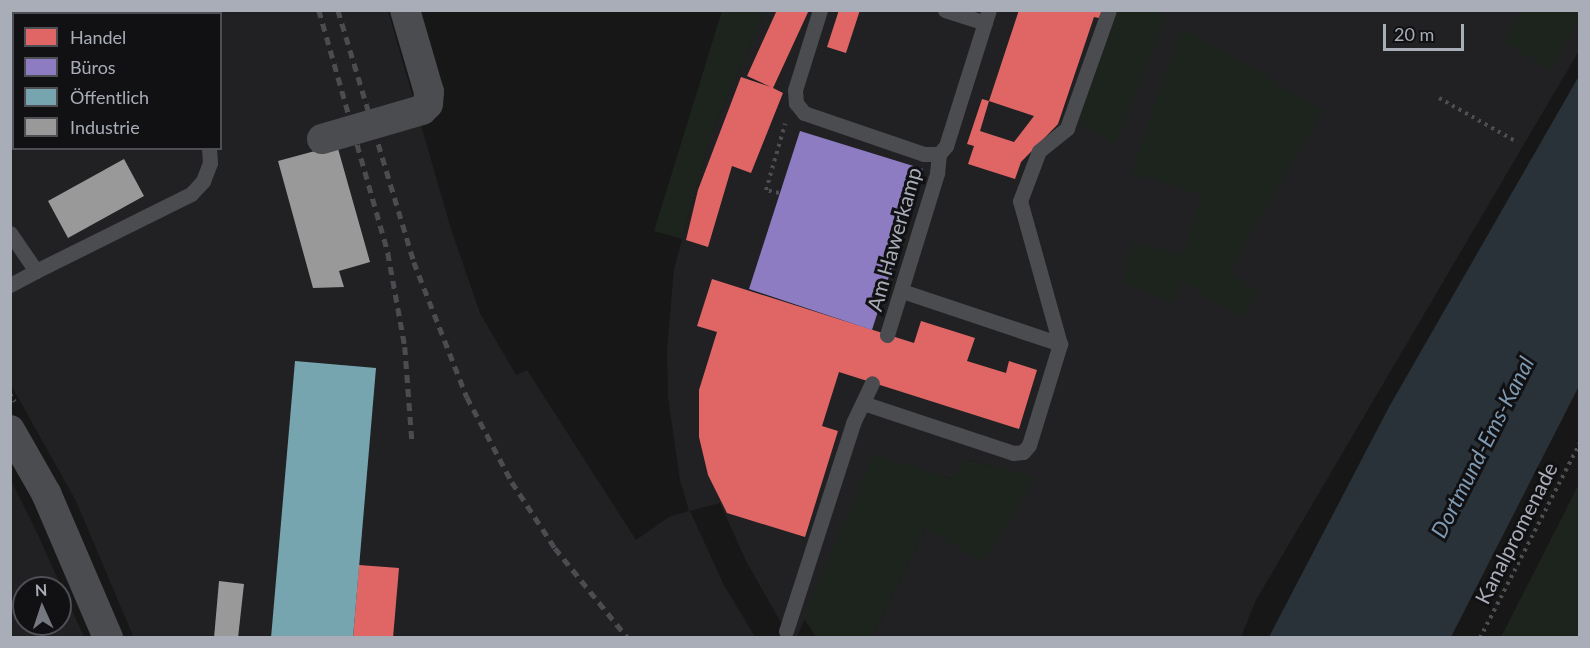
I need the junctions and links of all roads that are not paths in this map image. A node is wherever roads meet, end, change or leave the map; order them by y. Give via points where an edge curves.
1 (405, 10) edge
2 (820, 10) edge
3 (945, 10) edge
4 (1109, 10) edge
5 (987, 17) edge
6 (322, 139) dead end
7 (209, 150) edge
8 (939, 154) junction
9 (10, 233) edge
10 (36, 271) junction
11 (10, 285) edge
12 (902, 291) junction
13 (887, 335) dead end
14 (1060, 344) junction
15 (872, 383) dead end
16 (866, 404) junction
17 (10, 430) edge
18 (786, 631) dead end
19 (108, 638) edge

1 - 6 street via 429,92 428,104 422,110
2 - 8 lane, Am Hawerkamp via 795,90 796,104 811,118 924,154
3 - 5 lane, Am Hawerkamp
4 - 14 lane via 1067,128 1039,151 1020,201
5 - 8 lane, Am Hawerkamp via 946,146
7 - 10 lane via 210,164 203,181 191,194
8 - 12 lane, Am Hawerkamp
9 - 10 lane
10 - 11 lane
12 - 13 lane, Am Hawerkamp
12 - 14 lane
14 - 16 lane via 1029,445 1023,452 1013,453
15 - 16 lane
16 - 18 lane via 853,423
17 - 19 street via 46,493

